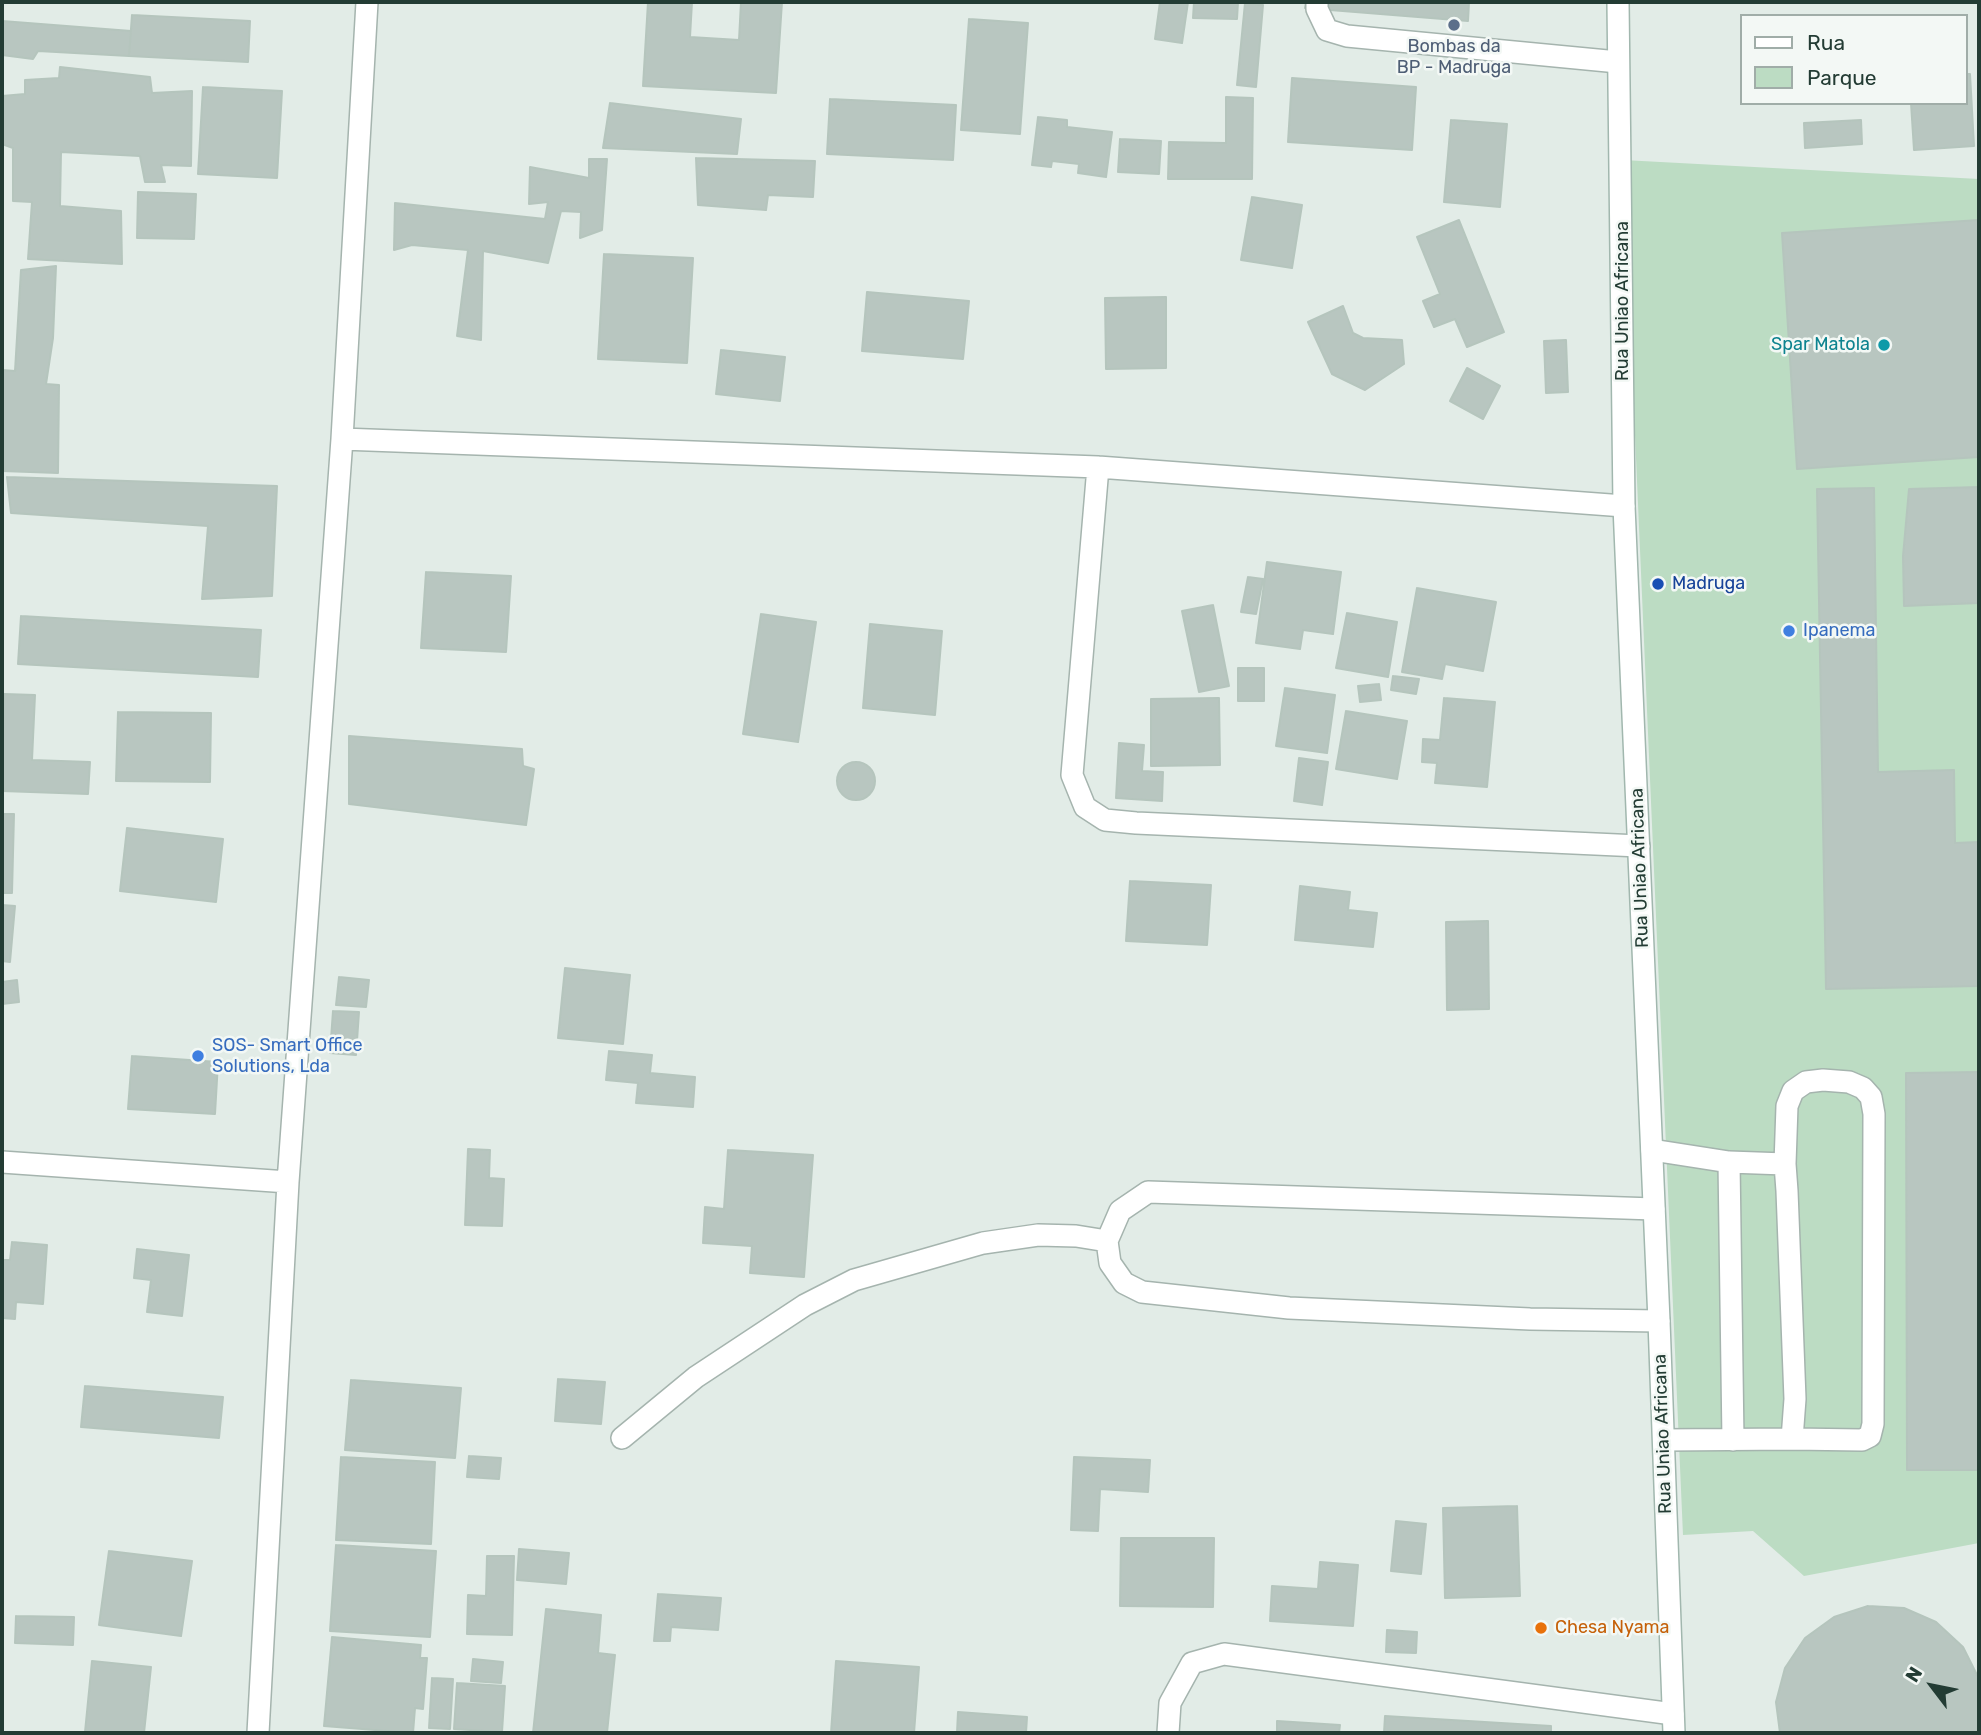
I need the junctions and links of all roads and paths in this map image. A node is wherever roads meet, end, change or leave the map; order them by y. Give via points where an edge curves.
1 (367, 2) edge
2 (1317, 2) edge
3 (1618, 2) edge
4 (1618, 62) junction
5 (342, 439) junction
6 (1098, 467) junction
7 (1625, 506) junction
8 (1639, 846) junction
9 (1652, 1150) junction
10 (2, 1162) edge
11 (1729, 1162) junction
12 (1785, 1164) junction
13 (288, 1182) junction
14 (1654, 1209) junction
15 (1107, 1241) junction
16 (1659, 1321) junction
17 (622, 1438) dead end
18 (1792, 1439) junction
19 (1664, 1440) junction
20 (1733, 1440) junction
21 (1673, 1723) edge
22 (258, 1733) edge
23 (1168, 1733) edge

1 - 5 street
2 - 4 street via 1327,30 1348,36
3 - 4 street, Rua Uniao Africana
4 - 7 street, Rua Uniao Africana
5 - 6 street
5 - 13 street
6 - 7 street
6 - 8 street via 1072,775 1085,807 1105,820 1136,823
7 - 8 street, Rua Uniao Africana
8 - 9 street, Rua Uniao Africana
9 - 11 street
9 - 14 street, Rua Uniao Africana
10 - 13 street
11 - 12 street
11 - 20 street
12 - 18 street via 1795,1399
12 - 18 street via 1787,1106 1793,1091 1806,1082 1824,1080 1849,1082 1871,1097 1873,1424 1870,1436 1863,1440
13 - 22 street
14 - 15 street via 1148,1192 1120,1211
14 - 16 street, Rua Uniao Africana
15 - 16 street via 1110,1262 1124,1283 1142,1292 1289,1308 1530,1320
15 - 17 street via 1038,1235 983,1243 854,1280 805,1305 695,1377
16 - 19 street, Rua Uniao Africana
18 - 20 street
19 - 20 street
19 - 21 street, Rua Uniao Africana
21 - 23 street via 1224,1654 1192,1663 1170,1703

